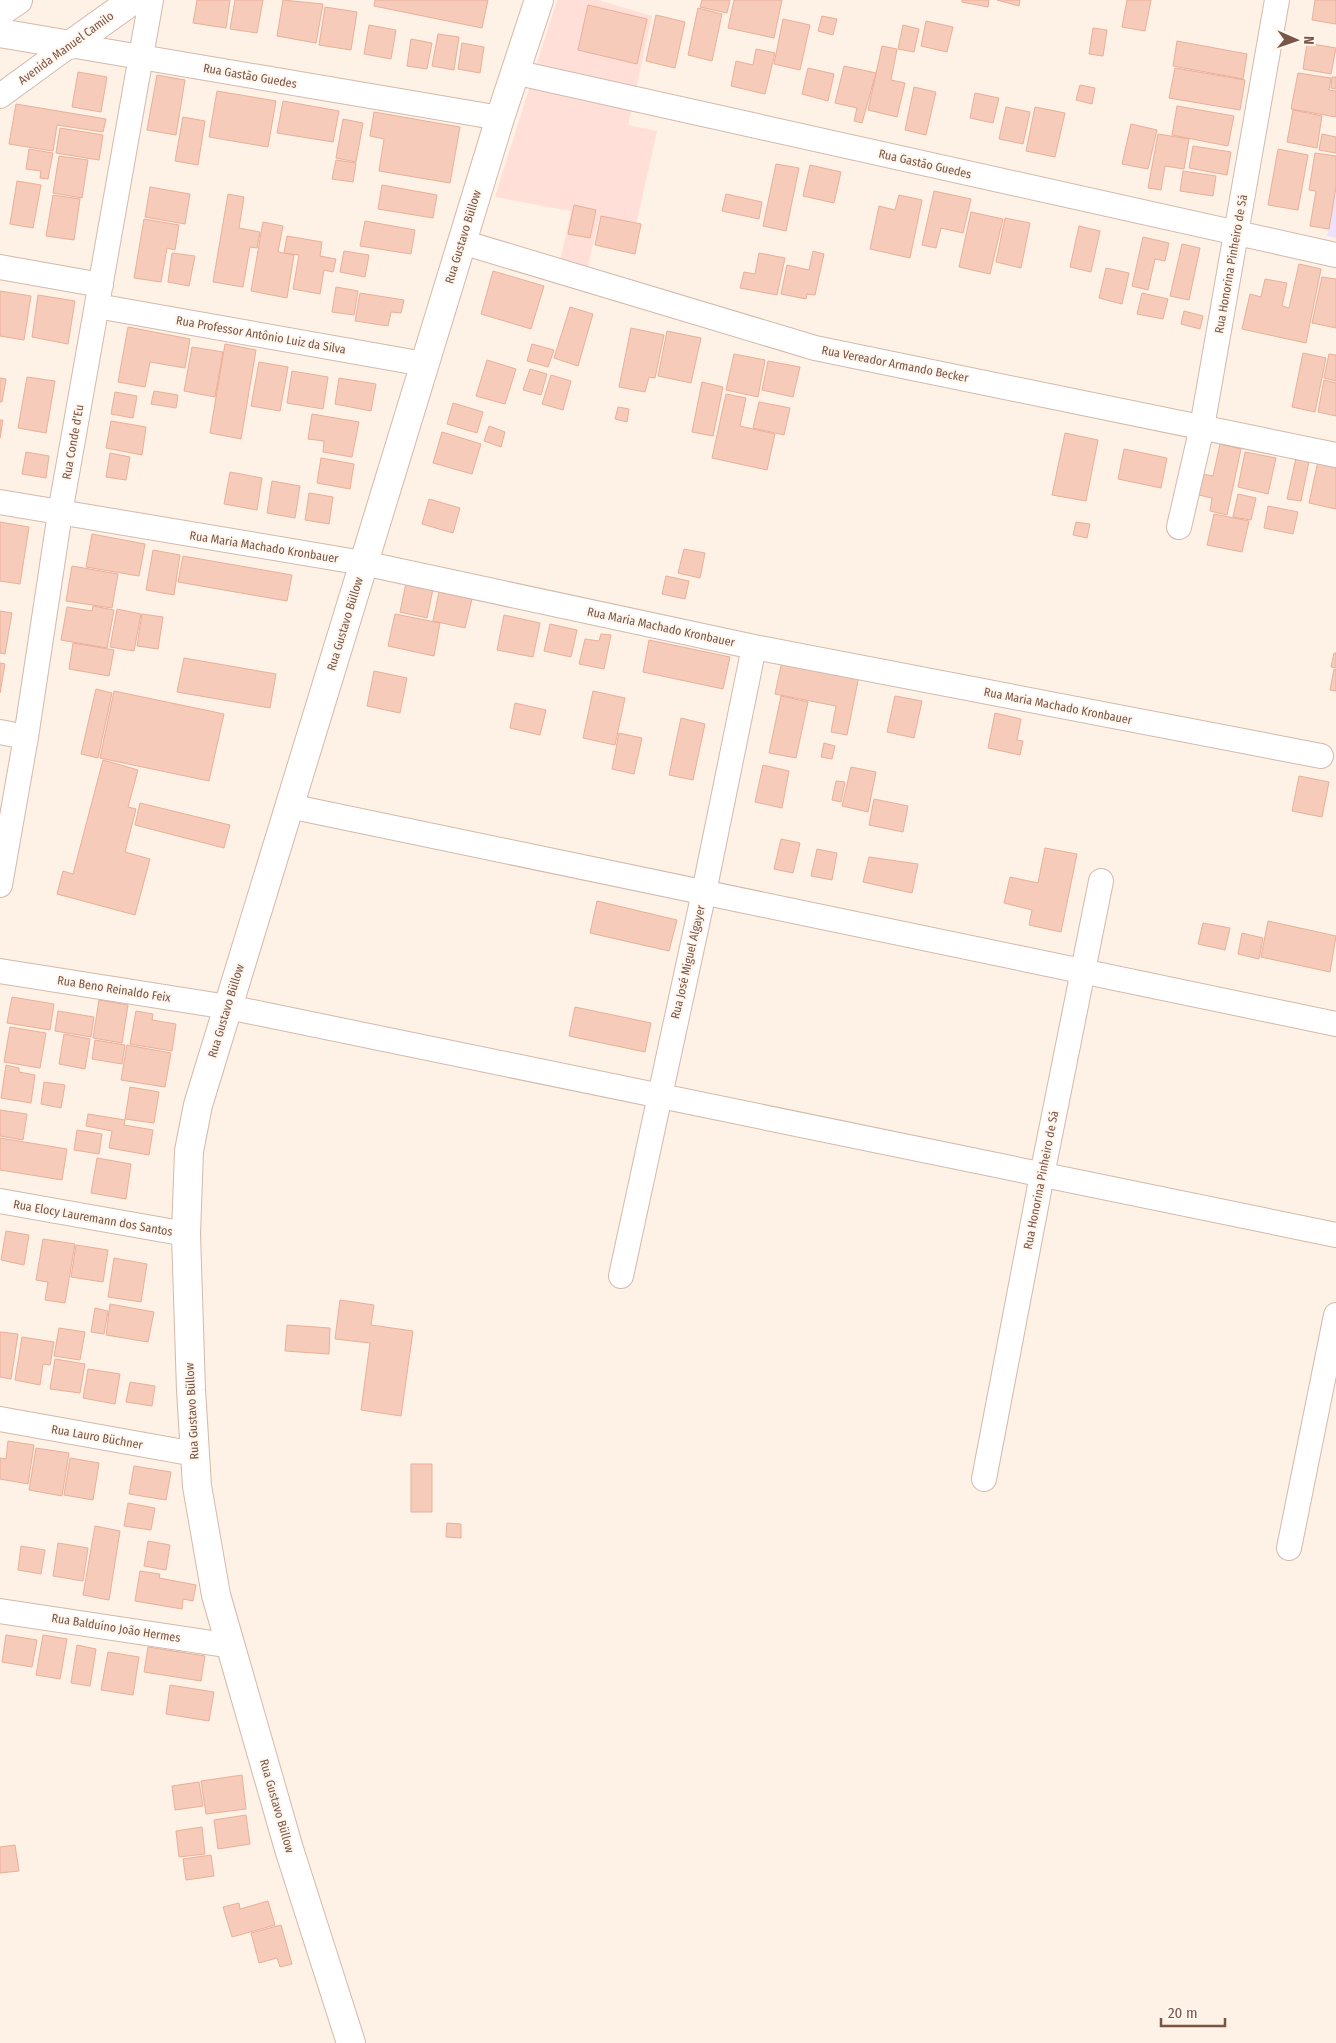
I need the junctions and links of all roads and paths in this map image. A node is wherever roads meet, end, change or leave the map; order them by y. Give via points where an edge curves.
1 (18, 0) edge
2 (133, 0) edge
3 (151, 0) edge
4 (539, 0) edge
5 (1277, 0) edge
6 (0, 12) edge
7 (0, 33) edge
8 (70, 45) junction
9 (141, 57) junction
10 (514, 72) junction
11 (0, 96) edge
12 (500, 118) junction
13 (1236, 234) junction
14 (462, 242) junction
15 (1336, 255) edge
16 (0, 267) edge
17 (99, 296) junction
18 (424, 364) junction
19 (1202, 427) junction
20 (1336, 455) edge
21 (0, 502) edge
22 (60, 513) junction
23 (1179, 527) dead end
24 (364, 563) junction
25 (754, 646) junction
26 (0, 732) edge
27 (26, 737) junction
28 (1321, 756) dead end
29 (290, 806) junction
30 (1102, 881) dead end
31 (0, 885) edge
32 (704, 892) junction
33 (1083, 971) junction
34 (0, 972) edge
35 (228, 1007) junction
36 (1336, 1024) edge
37 (659, 1096) junction
38 (1042, 1175) junction
39 (0, 1201) edge
40 (186, 1234) junction
41 (1336, 1236) edge
42 (621, 1276) dead end
43 (1336, 1315) edge
44 (0, 1419) edge
45 (195, 1454) junction
46 (984, 1479) dead end
47 (1289, 1548) dead end
48 (0, 1611) edge
49 (232, 1646) junction
50 (351, 2043) edge

1 - 6 main road
2 - 8 main road, Avenida Manuel Camilo
3 - 9 street, Rua Conde d'Eu
4 - 10 main road, Rua Gustavo Büllow
5 - 13 street, Rua Honorina Pinheiro de Sá
7 - 8 main road, Rua Gastão Guedes
8 - 9 street, Rua Gastão Guedes
8 - 11 street, Avenida Manuel Camilo
9 - 12 street, Rua Gastão Guedes
9 - 17 street, Rua Conde d'Eu
10 - 12 main road, Rua Gustavo Büllow
10 - 13 street, Rua Gastão Guedes
12 - 14 main road, Rua Gustavo Büllow
13 - 15 street, Rua Gastão Guedes
13 - 19 street, Rua Honorina Pinheiro de Sá
14 - 18 main road, Rua Gustavo Büllow
14 - 19 street, Rua Vereador Armando Becker via 815,348
16 - 17 street, Rua Professor Antônio Luiz da Silva
17 - 18 street, Rua Professor Antônio Luiz da Silva
17 - 22 street, Rua Conde d'Eu
18 - 24 main road, Rua Gustavo Büllow
19 - 20 street, Rua Vereador Armando Becker
19 - 23 street, Rua Honorina Pinheiro de Sá
21 - 22 street, Rua Maria Machado Kronbauer
22 - 24 street, Rua Maria Machado Kronbauer
22 - 27 street, Rua Conde d'Eu
24 - 25 street, Rua Maria Machado Kronbauer
24 - 29 main road, Rua Gustavo Büllow
25 - 28 street, Rua Maria Machado Kronbauer
25 - 32 street, Rua José Miguel Algayer
26 - 27 street
27 - 31 street, Rua Conde d'Eu
29 - 32 street
29 - 35 main road, Rua Gustavo Büllow
30 - 33 street, Rua Honorina Pinheiro de Sá
32 - 33 street
32 - 37 street, Rua José Miguel Algayer
33 - 36 street
33 - 38 street, Rua Honorina Pinheiro de Sá
34 - 35 street, Rua Beno Reinaldo Feix
35 - 37 street, Rua Beno Reinaldo Feix
35 - 40 main road, Rua Gustavo Büllow via 198,1105 189,1152
37 - 38 street, Rua Beno Reinaldo Feix
37 - 42 street, Rua José Miguel Algayer
38 - 41 street, Rua Beno Reinaldo Feix
38 - 46 street, Rua Honorina Pinheiro de Sá
39 - 40 street, Rua Elocy Lauremann dos Santos
40 - 45 main road, Rua Gustavo Büllow
43 - 47 street
44 - 45 street, Rua Lauro Büchner
45 - 49 main road, Rua Gustavo Büllow via 197,1486 216,1595
48 - 49 street, Rua Balduíno João Hermes
49 - 50 main road, Rua Gustavo Büllow via 290,1849

